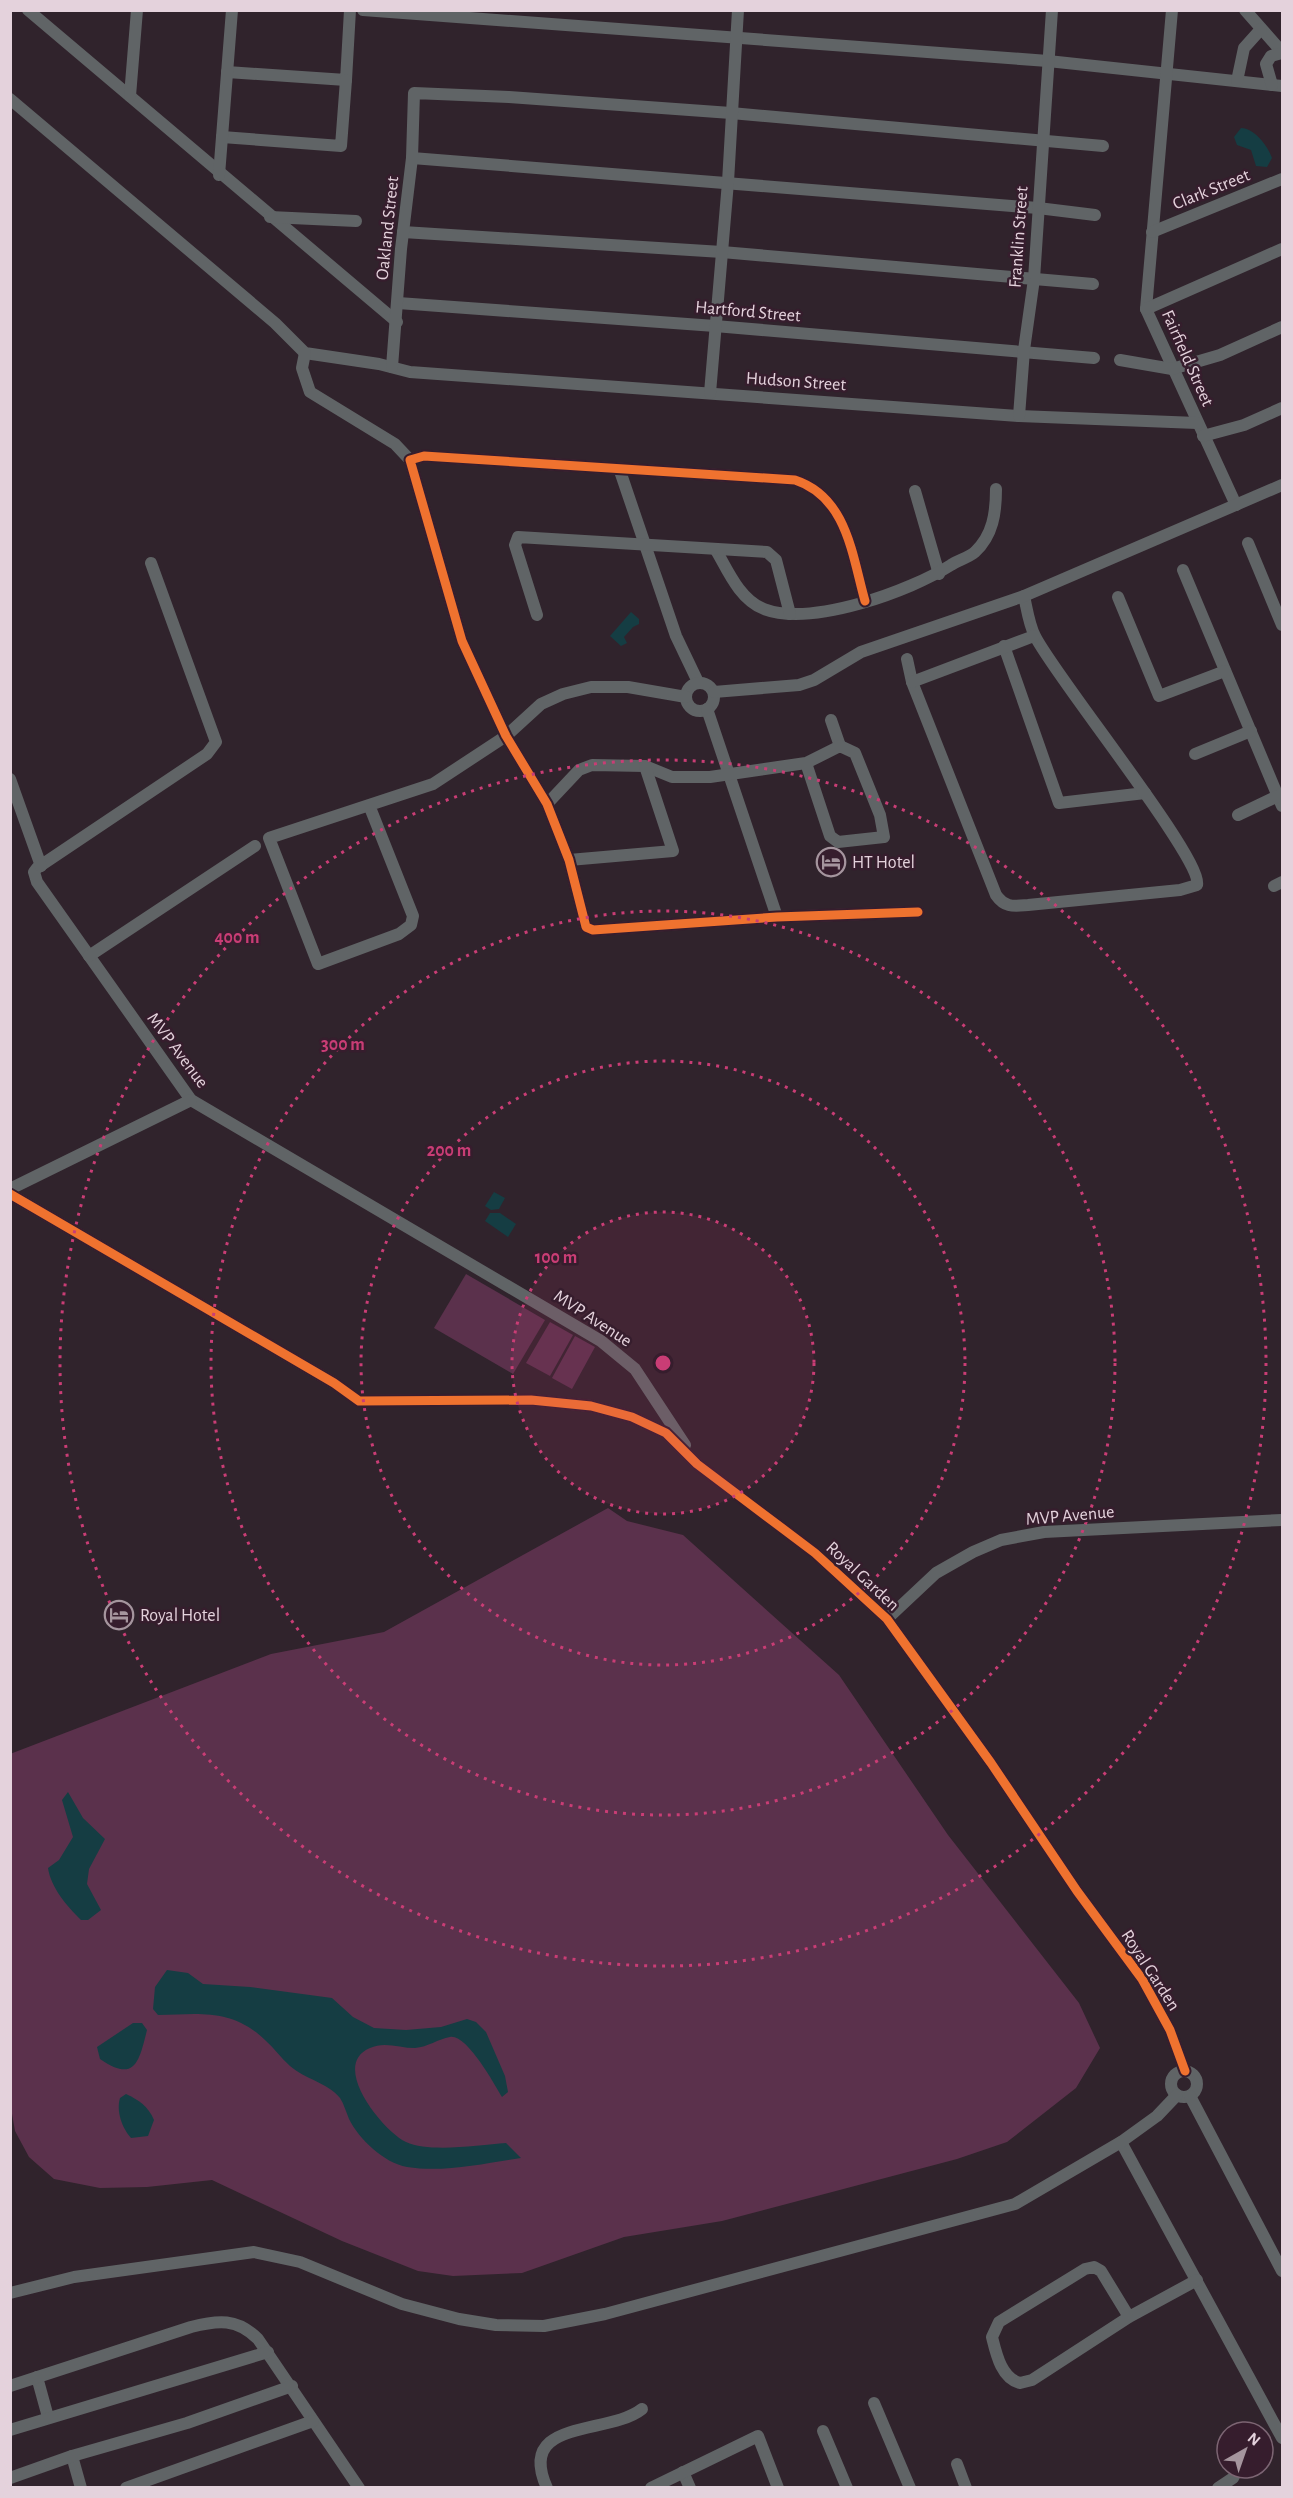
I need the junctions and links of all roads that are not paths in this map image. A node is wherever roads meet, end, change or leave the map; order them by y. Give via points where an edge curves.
1 (28, 10) edge
2 (137, 10) edge
3 (232, 10) edge
4 (350, 10) edge
5 (363, 10) edge
6 (738, 10) edge
7 (1052, 10) edge
8 (1172, 10) edge
9 (1245, 10) edge
10 (1261, 29) junction
11 (736, 39) junction
12 (1282, 53) edge
13 (1048, 61) junction
14 (227, 72) junction
15 (1167, 72) junction
16 (346, 80) junction
17 (1237, 81) junction
18 (1277, 85) edge
19 (130, 96) junction
20 (10, 99) edge
21 (731, 113) junction
22 (222, 137) junction
23 (1042, 139) junction
24 (1103, 146) dead end
25 (412, 158) junction
26 (219, 175) junction
27 (1282, 178) edge
28 (728, 182) junction
29 (1038, 208) junction
30 (1095, 215) dead end
31 (270, 217) junction
32 (356, 221) dead end
33 (403, 232) junction
34 (1152, 232) junction
35 (1282, 249) edge
36 (722, 252) junction
37 (1034, 279) junction
38 (1093, 284) dead end
39 (398, 303) junction
40 (1146, 309) junction
41 (397, 322) junction
42 (715, 326) junction
43 (1282, 327) edge
44 (1024, 350) junction
45 (305, 353) junction
46 (1094, 358) dead end
47 (1120, 360) dead end
48 (392, 367) junction
49 (1172, 369) junction
50 (710, 393) junction
51 (1282, 408) edge
52 (1019, 416) junction
53 (1197, 423) junction
54 (1203, 436) junction
55 (410, 460) junction
56 (620, 471) junction
57 (1282, 485) edge
58 (996, 489) dead end
59 (915, 491) dead end
60 (1236, 505) junction
61 (1248, 543) dead end
62 (646, 545) junction
63 (716, 550) junction
64 (151, 563) dead end
65 (1183, 570) dead end
66 (939, 574) junction
67 (1024, 597) junction
68 (1118, 597) dead end
69 (865, 601) junction
70 (790, 614) junction
71 (537, 615) dead end
72 (1282, 625) edge
73 (1034, 636) junction
74 (1004, 646) junction
75 (907, 659) dead end
76 (1225, 671) junction
77 (698, 682) junction
78 (912, 682) junction
79 (714, 692) junction
80 (686, 697) junction
81 (707, 709) junction
82 (831, 720) dead end
83 (1251, 731) junction
84 (506, 736) junction
85 (840, 746) junction
86 (1195, 754) dead end
87 (806, 763) junction
88 (645, 766) junction
89 (727, 773) junction
90 (10, 779) edge
91 (1145, 793) junction
92 (1281, 799) edge
93 (547, 804) junction
94 (369, 805) junction
95 (1239, 815) dead end
96 (255, 846) dead end
97 (569, 860) junction
98 (41, 866) junction
99 (918, 912) dead end
100 (777, 917) junction
101 (89, 956) junction
102 (191, 1100) junction
103 (10, 1189) edge
104 (10, 1194) edge
105 (698, 1464) junction
106 (1282, 1520) edge
107 (887, 1619) junction
108 (1185, 2071) junction
109 (1183, 2096) junction
110 (1122, 2142) junction
111 (1282, 2271) edge
112 (1197, 2280) junction
113 (10, 2293) edge
114 (1129, 2317) junction
115 (268, 2352) junction
116 (37, 2377) junction
117 (10, 2386) edge
118 (291, 2386) junction
119 (874, 2403) dead end
120 (642, 2409) dead end
121 (1277, 2416) edge
122 (48, 2417) junction
123 (313, 2421) junction
124 (10, 2430) edge
125 (824, 2431) dead end
126 (1282, 2438) edge
127 (72, 2456) junction
128 (957, 2464) dead end
129 (683, 2472) junction
130 (10, 2478) edge
131 (81, 2487) edge
132 (126, 2487) edge
133 (359, 2487) edge
134 (547, 2487) edge
135 (651, 2487) edge
136 (690, 2487) edge
137 (777, 2487) edge
138 (847, 2487) edge
139 (910, 2487) edge
140 (966, 2487) edge

1 - 19 street
2 - 19 street
3 - 14 street
4 - 16 street
5 - 11 street
6 - 11 street
7 - 13 street, Franklin Street
8 - 15 street, Fairfield Street
9 - 10 street
10 - 12 street
10 - 17 street via 1244,48
11 - 13 street
11 - 21 street
12 - 18 street via 1271,56 1266,63
13 - 15 street
13 - 23 street, Franklin Street
14 - 16 street
14 - 22 street
15 - 17 street
15 - 34 street, Fairfield Street
16 - 22 street via 340,146
17 - 18 street
19 - 26 street
20 - 45 street via 275,323
21 - 23 street
21 - 25 street, Oakland Street via 414,93
21 - 28 street
22 - 26 street
23 - 24 street
23 - 29 street, Franklin Street
25 - 28 street
25 - 33 street, Oakland Street
26 - 31 street
27 - 34 street, Clark Street
28 - 29 street
28 - 36 street
29 - 30 street
29 - 37 street, Franklin Street
31 - 32 street
31 - 41 street
33 - 36 street
33 - 39 street, Oakland Street
34 - 40 street, Fairfield Street
35 - 40 street
36 - 37 street
36 - 42 street
37 - 38 street
37 - 44 street, Franklin Street
39 - 41 street, Oakland Street
39 - 42 street, Hartford Street
40 - 49 street, Fairfield Street
41 - 48 street, Oakland Street
42 - 44 street, Hartford Street
42 - 50 street
43 - 49 street via 1220,355
44 - 46 street, Hartford Street
44 - 52 street, Franklin Street
45 - 48 street, Hudson Street
45 - 55 street via 302,368 310,392 395,444
47 - 49 street
48 - 50 street, Hudson Street via 410,372
49 - 53 street, Fairfield Street
50 - 52 street, Hudson Street
51 - 54 street via 1244,425
52 - 53 street, Hudson Street
53 - 54 street, Fairfield Street
54 - 60 street, Fairfield Street
55 - 56 street via 424,456
55 - 84 street via 462,641
56 - 62 street
56 - 69 street via 795,480 814,488 841,518
57 - 60 street
58 - 66 street via 996,512 986,537 973,554
59 - 66 street
60 - 67 street
61 - 72 street
62 - 63 street
62 - 71 street via 518,537 515,545
62 - 77 street via 676,636
63 - 70 street via 734,582 754,603 766,610
63 - 70 street via 759,550 772,555
64 - 98 street via 216,741 207,754
65 - 76 street
66 - 69 street
67 - 73 street
67 - 79 street via 861,652 799,685
68 - 76 street via 1159,696
69 - 70 street via 828,612
73 - 74 street
73 - 91 street
74 - 78 street
74 - 91 street via 1059,803
75 - 78 street
76 - 83 street
77 - 79 street via 706,683
77 - 80 street via 690,686
78 - 91 street via 996,895 1006,905 1028,906 1197,885 1197,877
79 - 81 street via 713,704
80 - 81 street via 693,709
80 - 84 street via 628,687 591,687 541,704
81 - 89 street
82 - 85 street
83 - 86 street
83 - 92 street
84 - 93 street
84 - 94 street via 433,784
85 - 87 street
85 - 87 street via 855,753 888,837 838,843 830,836
87 - 89 street
88 - 89 street via 672,777
88 - 93 street via 585,766
88 - 97 street via 674,851
89 - 100 street
90 - 98 street
92 - 95 street
93 - 97 street
94 - 94 street via 413,916 411,925 399,934 318,964 269,838
96 - 101 street
97 - 100 street via 582,919 593,930
98 - 101 street, MVP Avenue via 34,877
99 - 100 street
101 - 102 street, MVP Avenue
102 - 103 street
102 - 105 street, MVP Avenue via 601,1341 635,1369
104 - 105 street, Royal Garden via 359,1401 531,1400 591,1406 632,1417 666,1433
105 - 107 street, Royal Garden via 815,1553
106 - 107 street, MVP Avenue via 1044,1532 1001,1540 936,1573
107 - 108 street, Royal Garden via 1142,1979 1170,2030
108 - 109 street via 1173,2077 1171,2087
108 - 109 street via 1197,2079 1197,2089
109 - 110 street
109 - 111 street
110 - 112 street
110 - 113 street via 1015,2204 605,2314 544,2326 496,2325 426,2312 300,2262 254,2252 74,2277
112 - 114 street
112 - 121 street
114 - 114 street via 1094,2266 999,2322 992,2337 1001,2366 1020,2383 1032,2380
115 - 116 street via 243,2326 215,2320
115 - 118 street
115 - 122 street
116 - 117 street
116 - 122 street
118 - 123 street
118 - 127 street via 187,2423
119 - 139 street
120 - 134 street via 611,2425 574,2430 549,2443 540,2457 539,2469
121 - 126 street
122 - 124 street
123 - 132 street
123 - 133 street
125 - 138 street
127 - 130 street
127 - 131 street
128 - 140 street
129 - 135 street
129 - 136 street
129 - 137 street via 758,2436

